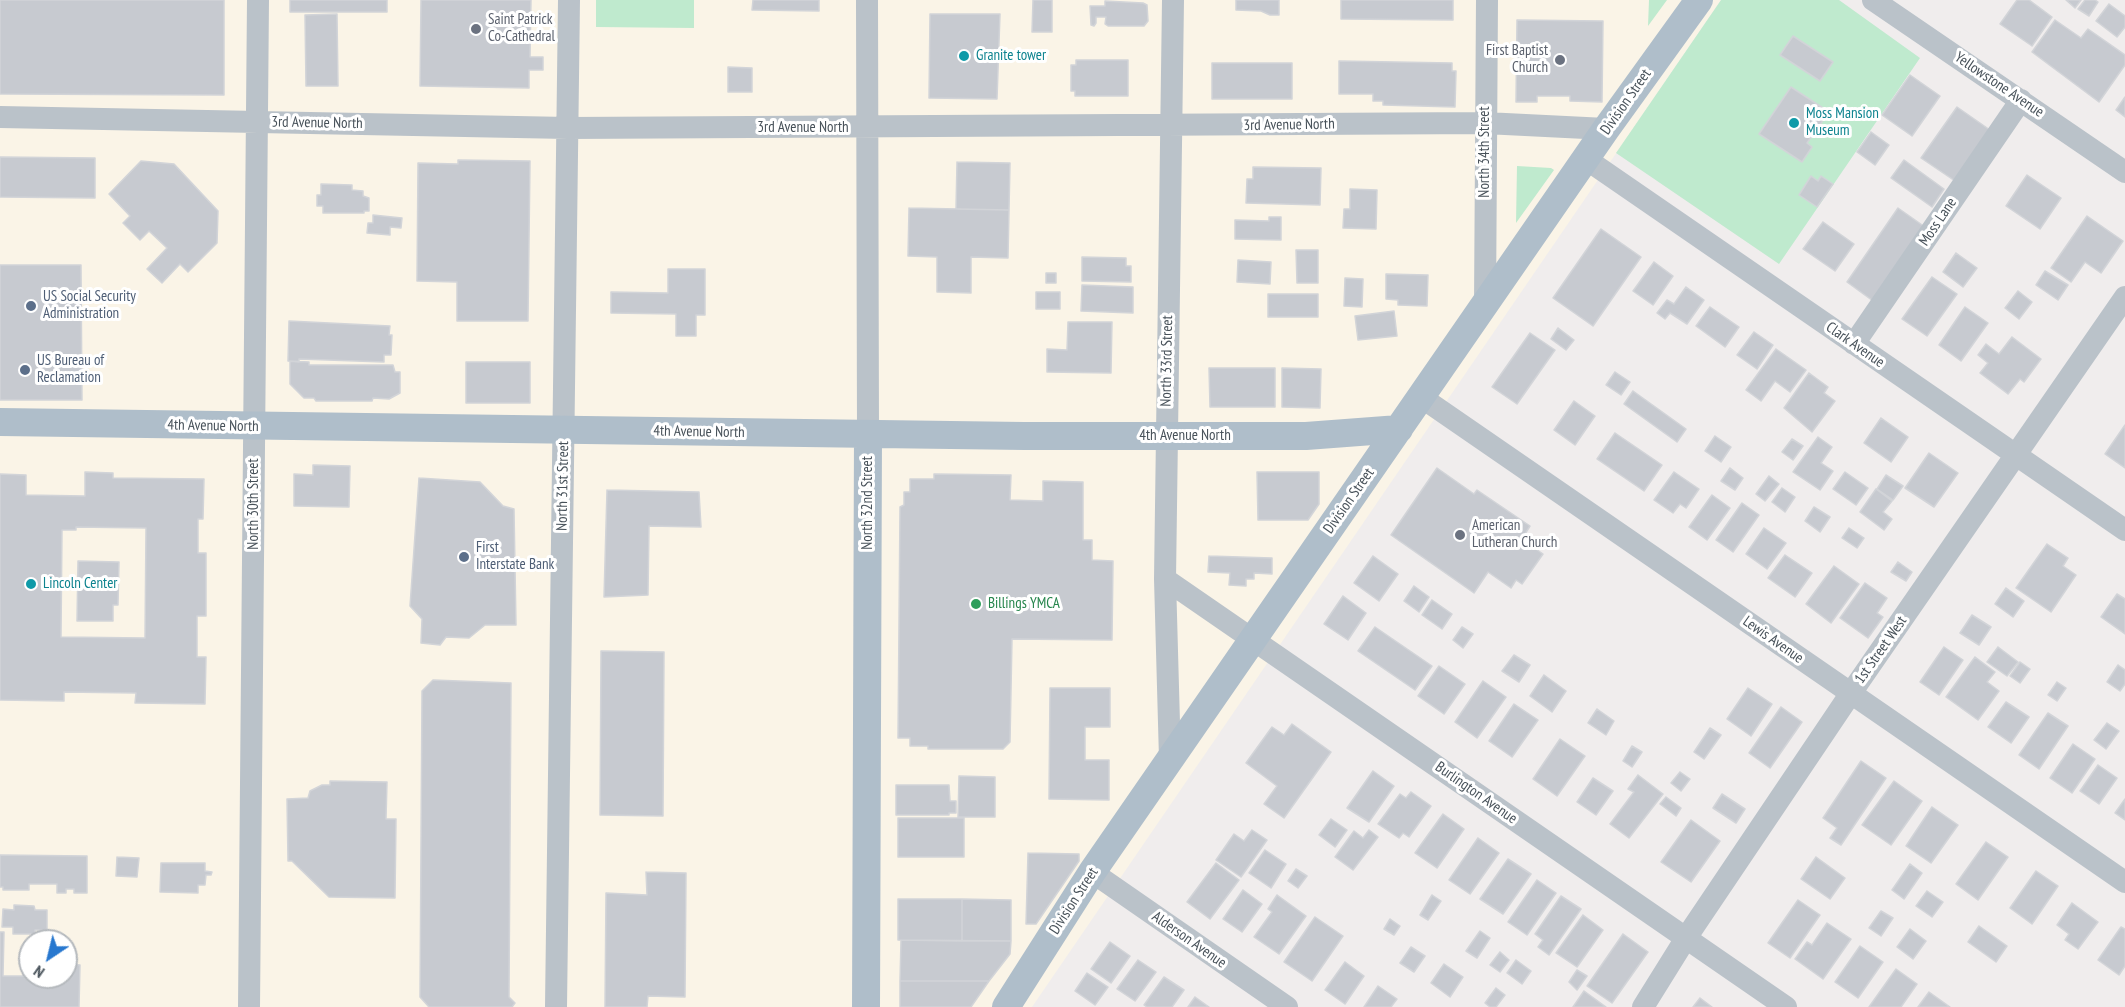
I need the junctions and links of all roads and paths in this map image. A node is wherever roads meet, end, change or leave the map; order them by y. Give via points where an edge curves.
1 (258, 0) edge
2 (569, 0) edge
3 (867, 0) edge
4 (1173, 0) edge
5 (1487, 0) edge
6 (1699, 0) edge
7 (1873, 0) edge
8 (2021, 100) junction
9 (0, 117) edge
10 (257, 121) junction
11 (1485, 123) junction
12 (1172, 126) junction
13 (568, 128) junction
14 (867, 128) junction
15 (1606, 129) junction
16 (1586, 159) junction
17 (2125, 172) edge
18 (2125, 297) edge
19 (1485, 305) junction
20 (1854, 344) junction
21 (1421, 397) junction
22 (0, 422) edge
23 (254, 426) junction
24 (1399, 429) junction
25 (564, 430) junction
26 (868, 434) junction
27 (1166, 436) junction
28 (2016, 455) junction
29 (2125, 530) edge
30 (1165, 579) junction
31 (1253, 640) junction
32 (1851, 693) junction
33 (1170, 759) junction
34 (1092, 872) junction
35 (2125, 882) edge
36 (1686, 938) junction
37 (249, 1007) edge
38 (556, 1007) edge
39 (866, 1007) edge
40 (1006, 1007) edge
41 (1287, 1007) edge
42 (1643, 1007) edge
43 (1786, 1007) edge

1 - 10 street, North 30th Street
2 - 13 street, North 31st Street
3 - 14 street, North 32nd Street
4 - 12 street, North 33rd Street
5 - 11 street, North 34th Street
6 - 15 main road, Division Street
7 - 8 street, Yellowstone Avenue
8 - 17 street, Yellowstone Avenue
8 - 20 street, Moss Lane
9 - 10 street, 3rd Avenue North
10 - 13 street, 3rd Avenue North
10 - 23 street, North 30th Street
11 - 12 street, 3rd Avenue North
11 - 15 street, 3rd Avenue North
11 - 19 street, North 34th Street
12 - 14 street, 3rd Avenue North
12 - 27 street, North 33rd Street
13 - 14 street, 3rd Avenue North
13 - 25 street, North 31st Street
14 - 26 street, North 32nd Street
15 - 16 main road, Division Street
16 - 19 main road, Division Street
16 - 20 street, Clark Avenue
18 - 28 street, 1st Street West
19 - 21 main road, Division Street
20 - 28 street, Clark Avenue
21 - 24 main road, Division Street
21 - 32 street, Lewis Avenue
22 - 23 main road, 4th Avenue North
23 - 25 main road, 4th Avenue North
23 - 37 street, North 30th Street
24 - 27 main road, 4th Avenue North via 1306,436
24 - 31 main road, Division Street
25 - 26 main road, 4th Avenue North
25 - 38 street, North 31st Street
26 - 27 main road, 4th Avenue North
26 - 39 main road, North 32nd Street
27 - 30 street, North 33rd Street
28 - 29 street, Clark Avenue
28 - 32 street, 1st Street West
30 - 31 street, Burlington Avenue
30 - 33 street, North 33rd Street
31 - 33 main road, Division Street
31 - 36 street, Burlington Avenue
32 - 35 street, Lewis Avenue
32 - 36 street, 1st Street West
33 - 34 main road, Division Street
34 - 40 main road, Division Street
34 - 41 street, Alderson Avenue
36 - 42 street, 1st Street West
36 - 43 street, Burlington Avenue

